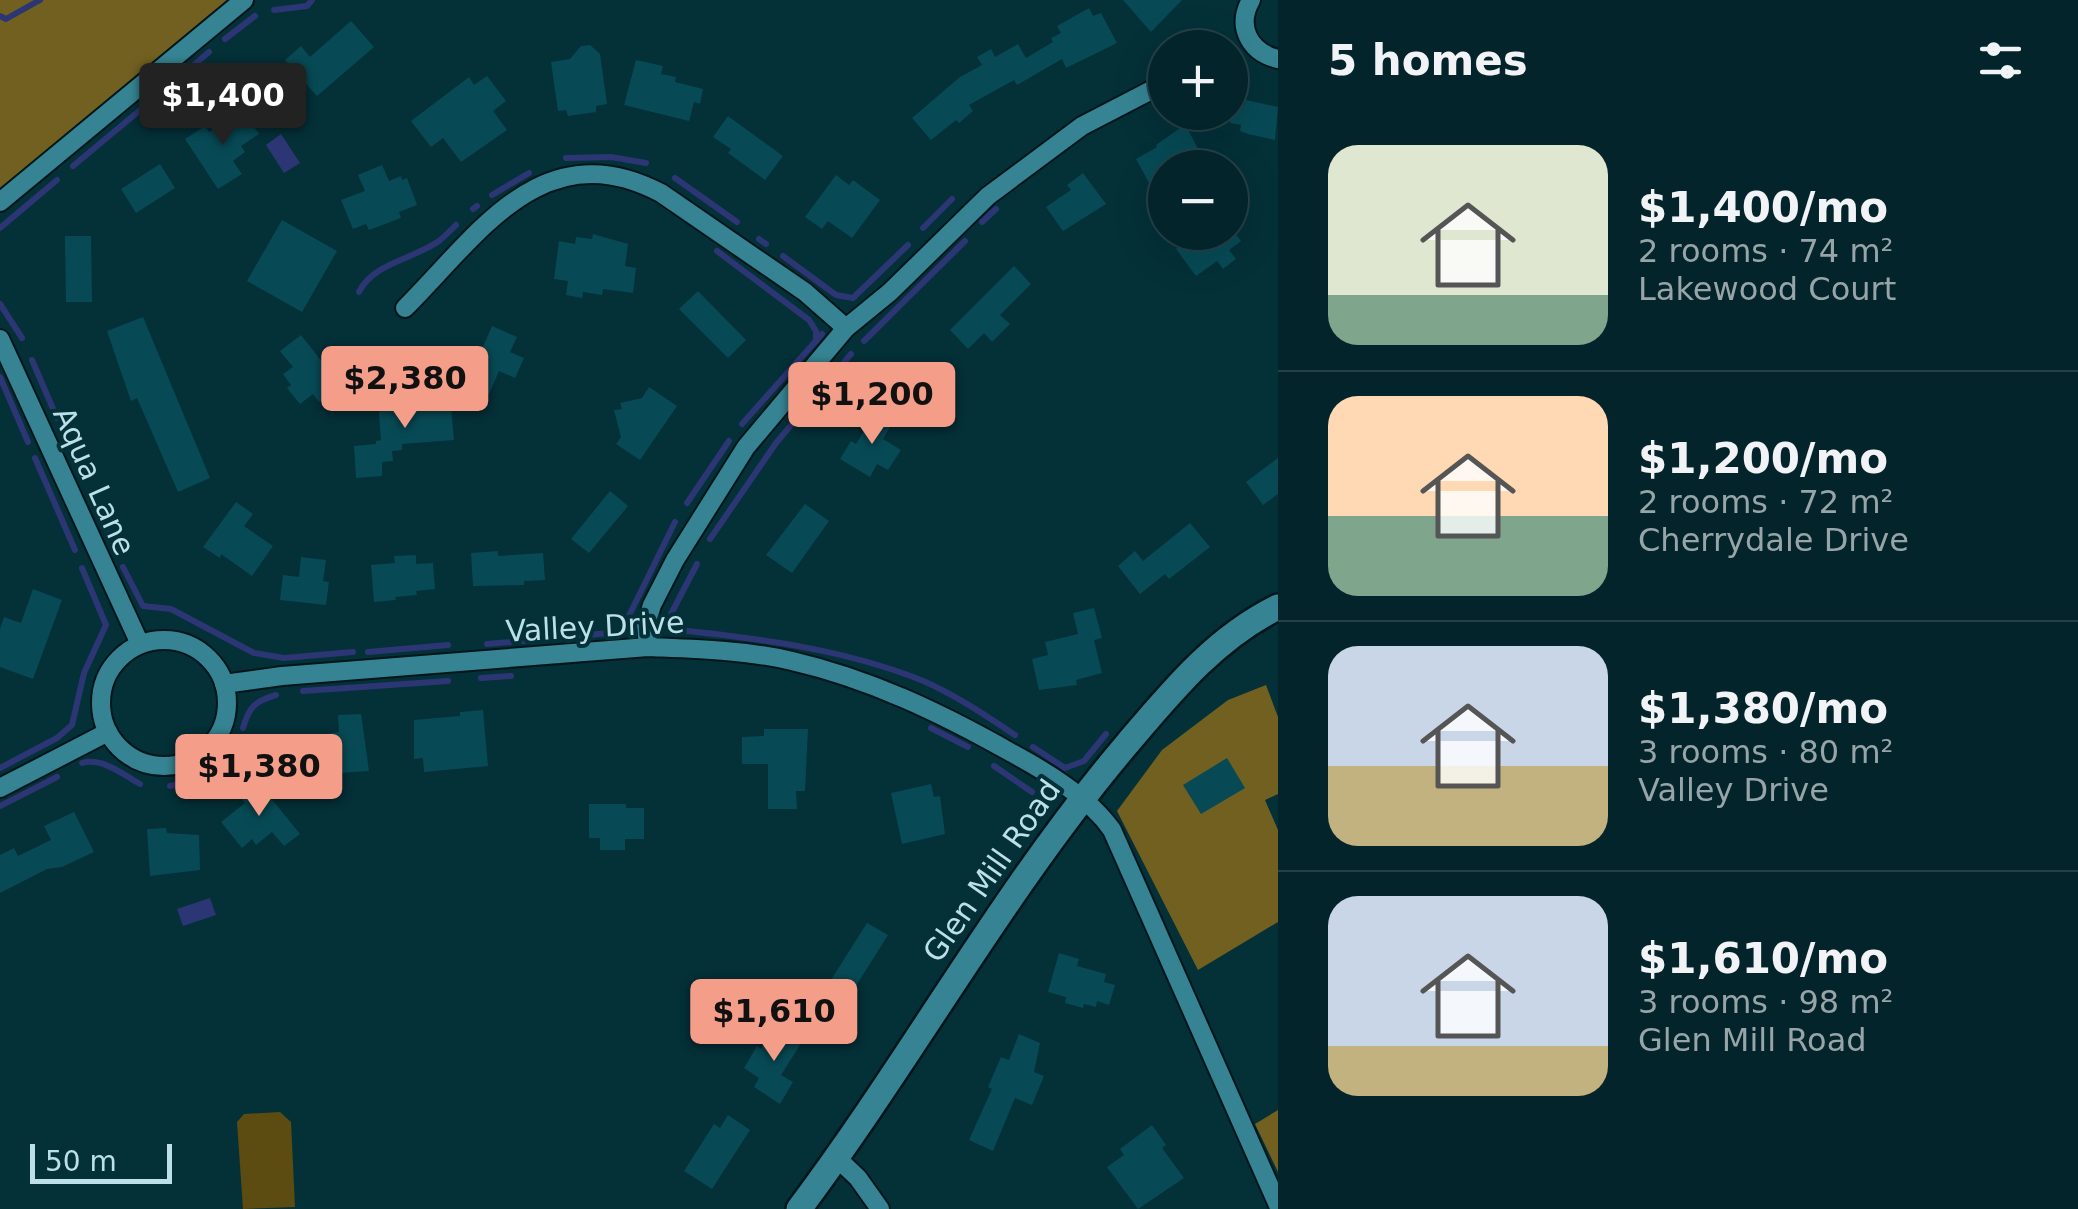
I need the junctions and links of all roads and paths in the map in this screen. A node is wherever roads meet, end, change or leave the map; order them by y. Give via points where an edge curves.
1 (244, 0) edge
2 (1250, 0) edge
3 (1246, 30) edge
4 (1248, 38) edge
5 (1278, 59) edge
6 (1148, 92) edge
7 (0, 202) edge
8 (405, 308) dead end
9 (846, 328) junction
10 (0, 340) edge
11 (1278, 607) edge
12 (140, 644) junction
13 (648, 647) junction
14 (224, 684) junction
15 (108, 732) junction
16 (0, 788) edge
17 (1080, 800) junction
18 (837, 1158) junction
19 (1278, 1205) edge
20 (799, 1209) edge
21 (880, 1209) edge

1 - 7 street
2 - 3 street
4 - 5 street
6 - 9 street via 1082,126 988,196
8 - 9 street via 516,196 540,183 603,174 661,193
9 - 13 street via 746,447 674,560 646,624
10 - 12 street, Aqua Lane
11 - 17 main road, Glen Mill Road via 1187,673
12 - 14 street via 181,642 200,651
12 - 15 street via 122,655 102,691
13 - 14 street, Valley Drive
13 - 17 street, Valley Drive via 790,660 859,680 990,740
14 - 15 street via 220,730 198,756 178,764 138,760
15 - 16 street
17 - 18 main road, Glen Mill Road
17 - 19 street, Valley Drive via 1112,830
18 - 20 main road, Glen Mill Road
18 - 21 street

